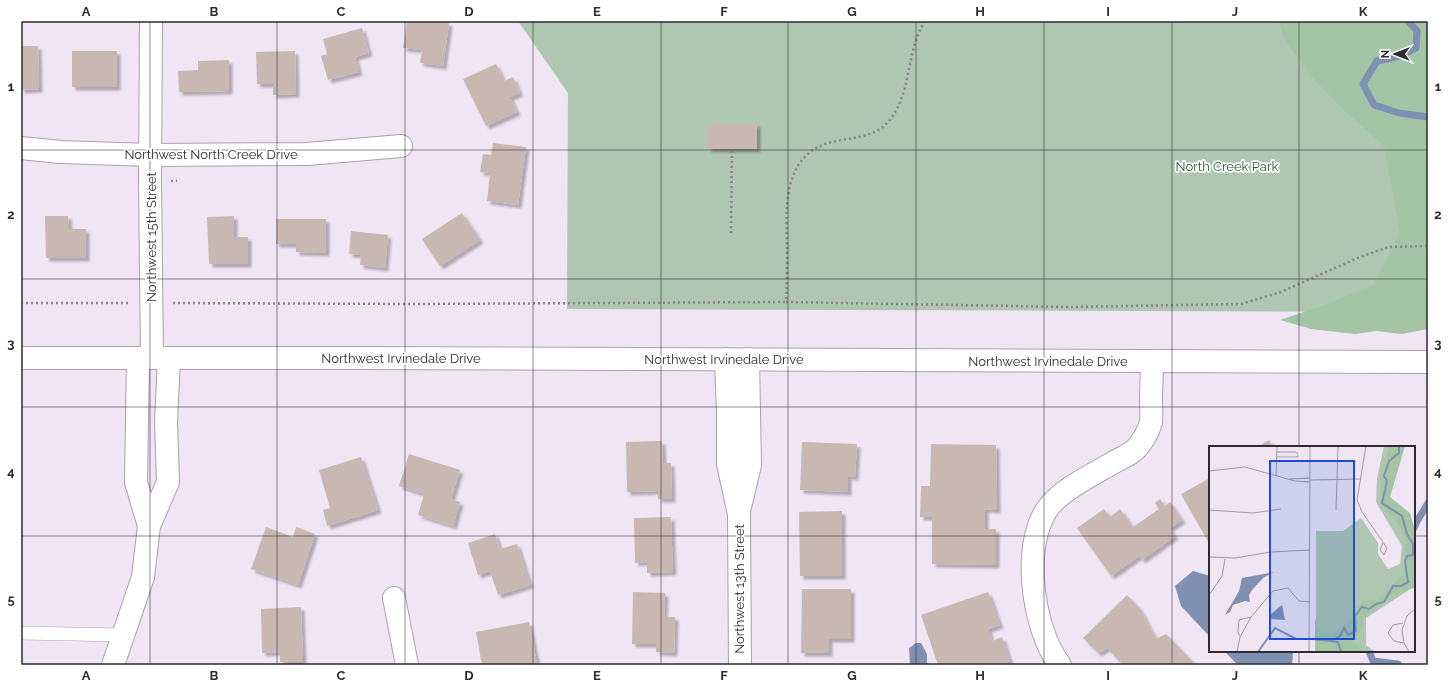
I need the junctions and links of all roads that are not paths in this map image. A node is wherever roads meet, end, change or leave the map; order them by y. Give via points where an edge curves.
1 (151, 21) edge
2 (401, 146) dead end
3 (21, 148) edge
4 (151, 154) junction
5 (21, 358) edge
6 (153, 358) junction
7 (737, 359) junction
8 (1152, 361) junction
9 (1428, 362) edge
10 (149, 526) junction
11 (394, 598) dead end
12 (21, 633) edge
13 (123, 634) junction
14 (113, 665) edge
15 (407, 665) edge
16 (740, 665) edge
17 (1060, 665) edge

1 - 4 street, Northwest 15th Street
2 - 4 street, Northwest North Creek Drive via 306,154
3 - 4 street, Northwest North Creek Drive via 60,152
4 - 6 street, Northwest 15th Street
5 - 6 street, Northwest Irvinedale Drive
6 - 7 street, Northwest Irvinedale Drive
6 - 10 street, Northwest 15th Street via 136,482
6 - 10 street, Northwest 15th Street via 166,422 168,482
7 - 8 street, Northwest Irvinedale Drive
7 - 16 street, Northwest 13th Street via 750,465 739,514
8 - 9 street, Northwest Irvinedale Drive
8 - 17 street via 1151,421 1139,446 1054,501 1042,517 1035,535 1035,606 1043,633
10 - 13 street, Northwest 15th Street via 143,577
11 - 15 street
12 - 13 lane
13 - 14 street, Northwest 15th Street

